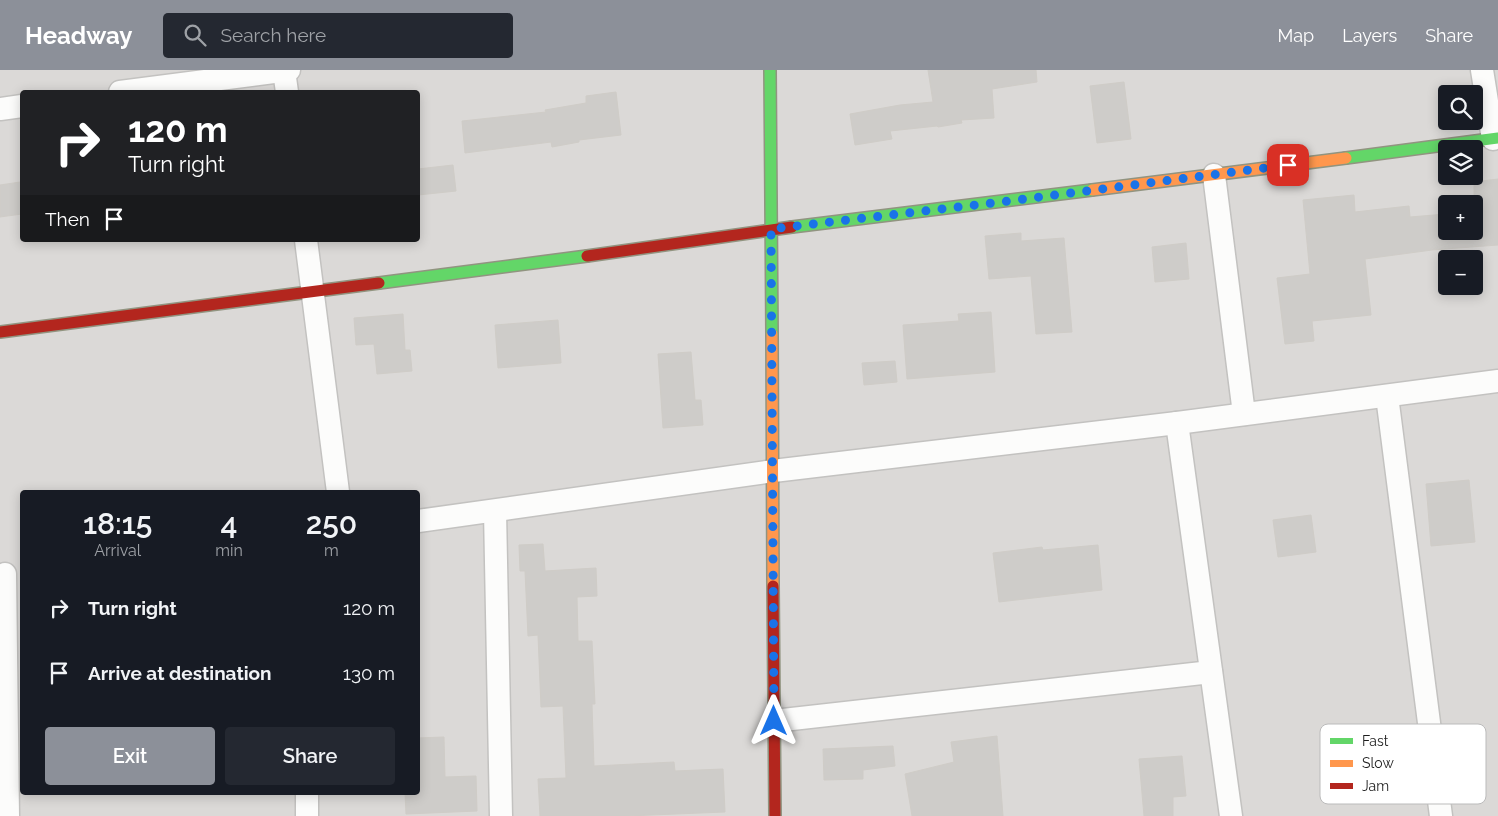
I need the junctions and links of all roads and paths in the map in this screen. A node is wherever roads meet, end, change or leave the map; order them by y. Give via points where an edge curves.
1 (770, 70) edge
2 (1482, 70) edge
3 (287, 78) edge
4 (144, 90) edge
5 (20, 106) edge
6 (0, 109) edge
7 (1495, 139) edge
8 (1214, 175) junction
9 (771, 229) junction
10 (306, 242) edge
11 (313, 292) junction
12 (0, 332) edge
13 (1498, 381) edge
14 (1387, 396) junction
15 (1244, 414) junction
16 (1177, 423) junction
17 (772, 471) junction
18 (338, 490) edge
19 (495, 511) junction
20 (420, 521) edge
21 (9, 573) edge
22 (1211, 672) junction
23 (774, 721) junction
24 (1429, 724) edge
25 (307, 795) edge
26 (8, 816) edge
27 (307, 816) edge
28 (501, 816) edge
29 (775, 816) edge
30 (1231, 816) edge

1 - 9 street
2 - 7 street
3 - 4 street
5 - 6 street
7 - 8 street
8 - 9 street
8 - 15 street
9 - 11 street
9 - 17 street
10 - 11 street
11 - 12 street
11 - 18 street
13 - 14 street
14 - 15 street
14 - 24 street
15 - 16 street
16 - 17 street
16 - 22 street
17 - 19 street
17 - 23 street
19 - 20 street
19 - 28 street
21 - 26 street
22 - 23 street
22 - 30 street
23 - 29 street
25 - 27 street

